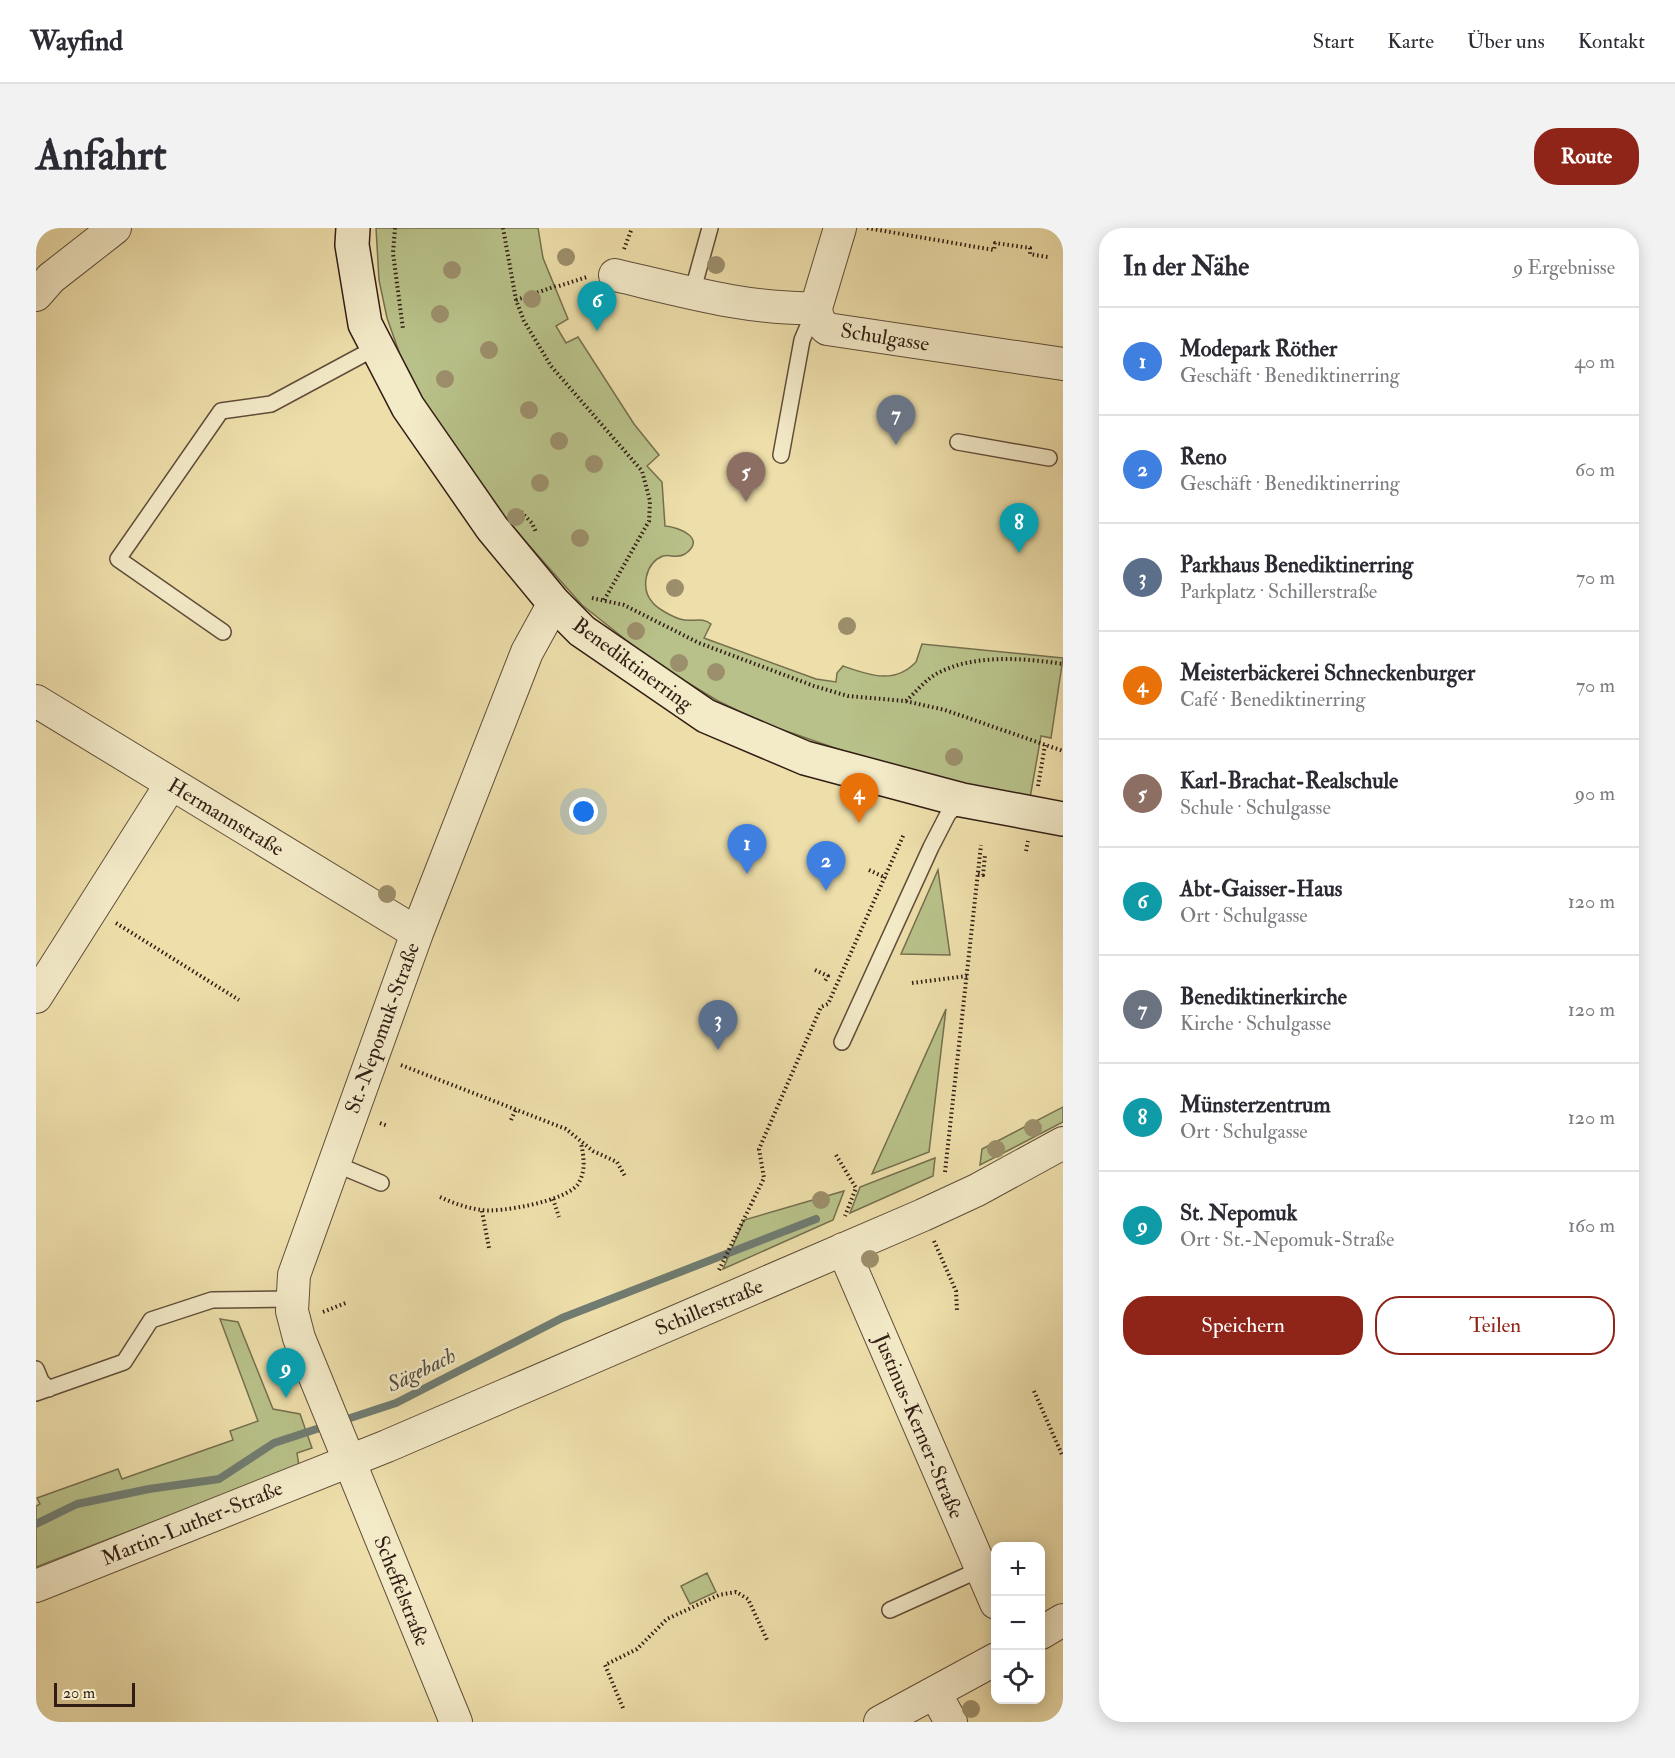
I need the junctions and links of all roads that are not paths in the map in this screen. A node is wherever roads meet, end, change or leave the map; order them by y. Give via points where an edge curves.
1 (115, 228) edge
2 (710, 228) edge
3 (840, 228) edge
4 (349, 234) edge
5 (615, 275) dead end
6 (692, 293) junction
7 (36, 295) edge
8 (816, 308) junction
9 (390, 341) junction
10 (1063, 364) edge
11 (958, 442) dead end
12 (781, 455) dead end
13 (1049, 458) dead end
14 (554, 603) junction
15 (223, 632) dead end
16 (36, 701) edge
17 (171, 784) junction
18 (962, 800) junction
19 (1063, 819) edge
20 (417, 933) junction
21 (36, 997) edge
22 (842, 1042) dead end
23 (1063, 1143) edge
24 (333, 1163) junction
25 (381, 1183) dead end
26 (843, 1249) junction
27 (292, 1299) junction
28 (36, 1369) edge
29 (42, 1391) edge
30 (344, 1449) junction
31 (981, 1569) junction
32 (36, 1586) edge
33 (993, 1596) edge
34 (890, 1610) dead end
35 (1063, 1620) edge
36 (1045, 1631) edge
37 (991, 1662) edge
38 (935, 1693) junction
39 (456, 1722) edge
40 (880, 1722) edge
41 (951, 1722) edge

1 - 7 street via 51,278
2 - 6 lane
3 - 8 street
4 - 9 main road, Benediktinerring via 365,324
5 - 6 street, Schulgasse
6 - 8 street, Schulgasse via 785,309
8 - 10 street, Schulgasse via 818,320 827,328
8 - 12 lane via 802,340
9 - 14 main road, Benediktinerring via 408,407 492,528
9 - 15 lane via 271,404 221,411 118,559
11 - 13 lane
14 - 18 main road, Benediktinerring via 615,656 706,716 805,758
14 - 20 street, St.-Nepomuk-Straße via 527,652
16 - 17 street, Hermannstraße
17 - 20 street, Hermannstraße
17 - 21 street
18 - 19 main road, Benediktinerring
18 - 22 lane via 948,814 931,847
20 - 24 street, St.-Nepomuk-Straße
23 - 26 street, Schillerstraße via 932,1211
24 - 25 lane
24 - 27 street, St.-Nepomuk-Straße via 300,1251
26 - 30 street, Schillerstraße
26 - 31 street, Justinus-Kerner-Straße
27 - 29 lane via 212,1300 151,1320 124,1362
27 - 30 street, St.-Nepomuk-Straße via 295,1324
28 - 29 lane
30 - 32 street, Martin-Luther-Straße
30 - 39 street, Scheffelstraße
31 - 33 street, Justinus-Kerner-Straße
31 - 34 lane
35 - 36 street
37 - 38 street
38 - 40 street
38 - 41 street

